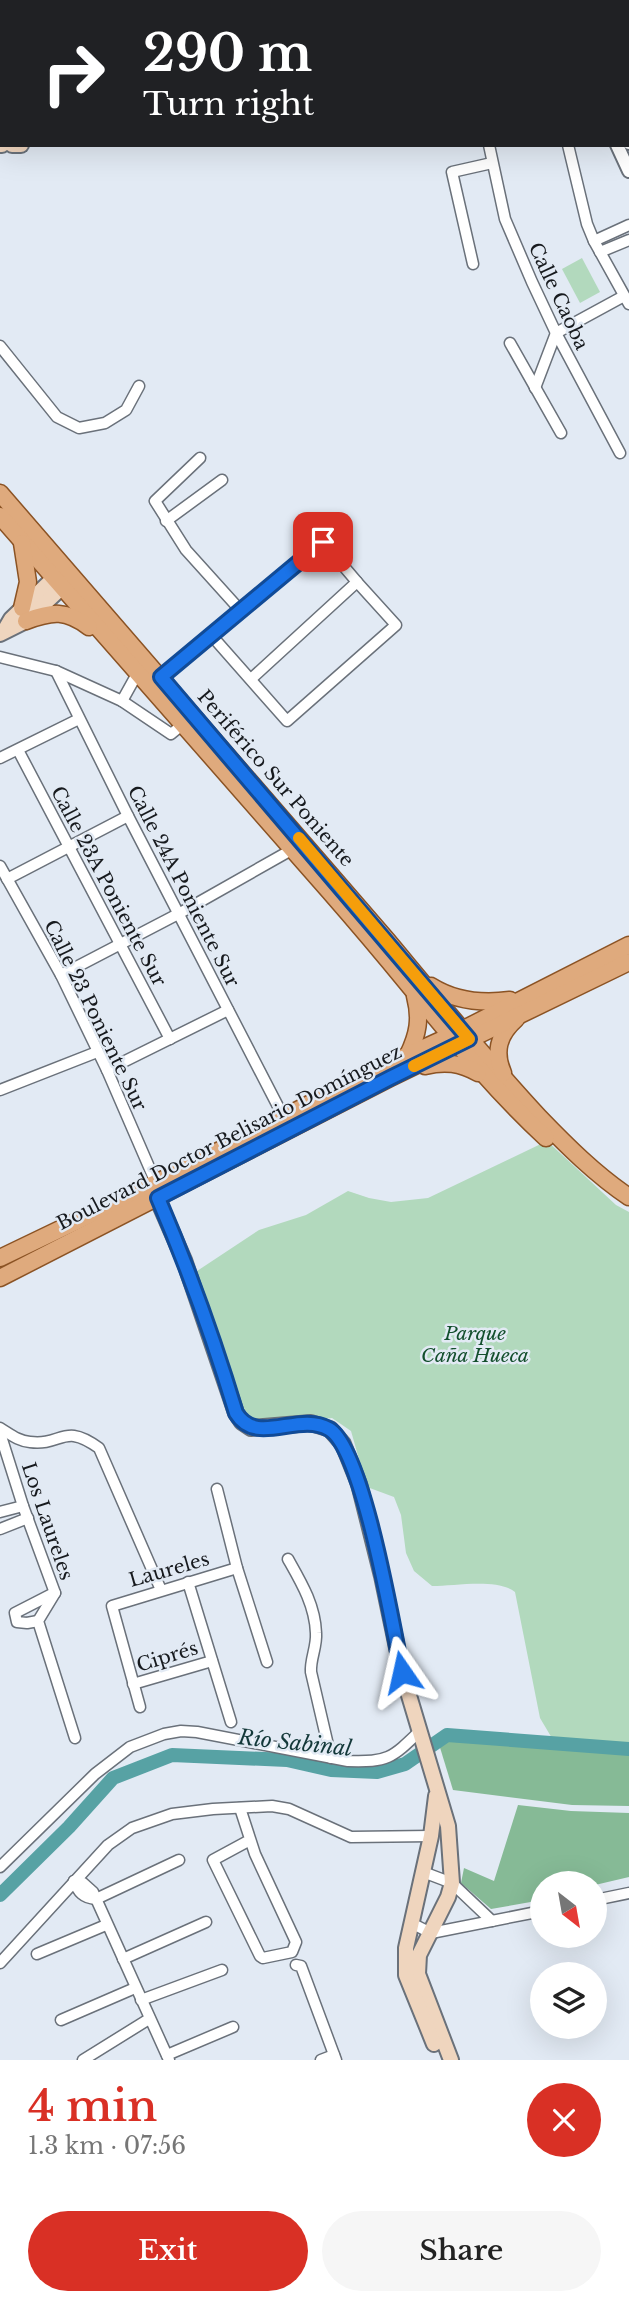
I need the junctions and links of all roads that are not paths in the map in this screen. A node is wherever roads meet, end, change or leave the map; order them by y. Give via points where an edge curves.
1 (489, 147) edge
2 (568, 147) edge
3 (618, 147) edge
4 (492, 163) junction
5 (629, 171) edge
6 (629, 225) edge
7 (629, 240) edge
8 (594, 241) junction
9 (600, 252) junction
10 (472, 264) dead end
11 (627, 300) edge
12 (556, 333) junction
13 (510, 344) dead end
14 (0, 346) edge
15 (139, 386) dead end
16 (535, 388) junction
17 (561, 433) dead end
18 (620, 453) dead end
19 (200, 458) dead end
20 (222, 480) dead end
21 (0, 493) edge
22 (0, 516) edge
23 (166, 521) junction
24 (336, 529) dead end
25 (21, 541) junction
26 (323, 542) junction
27 (64, 578) junction
28 (356, 582) junction
29 (241, 611) junction
30 (24, 614) junction
31 (2, 633) edge
32 (212, 636) junction
33 (107, 641) junction
34 (0, 657) edge
35 (56, 671) junction
36 (137, 674) junction
37 (161, 677) junction
38 (251, 679) junction
39 (122, 701) junction
40 (79, 719) junction
41 (182, 725) junction
42 (18, 750) junction
43 (0, 758) edge
44 (128, 816) junction
45 (283, 829) junction
46 (68, 847) junction
47 (293, 849) junction
48 (0, 866) edge
49 (315, 866) junction
50 (7, 879) junction
51 (180, 913) junction
52 (629, 944) edge
53 (121, 945) junction
54 (629, 962) edge
55 (61, 975) junction
56 (416, 984) junction
57 (524, 1005) junction
58 (228, 1010) junction
59 (459, 1037) junction
60 (170, 1038) junction
61 (97, 1052) junction
62 (408, 1055) junction
63 (107, 1070) junction
64 (402, 1071) junction
65 (490, 1082) junction
66 (508, 1085) junction
67 (0, 1090) edge
68 (283, 1116) junction
69 (157, 1191) junction
70 (629, 1197) edge
71 (629, 1206) edge
72 (0, 1258) edge
73 (0, 1278) edge
74 (0, 1430) edge
75 (217, 1489) dead end
76 (23, 1506) junction
77 (0, 1512) edge
78 (28, 1518) junction
79 (0, 1529) edge
80 (288, 1559) dead end
81 (237, 1568) junction
82 (188, 1582) junction
83 (161, 1590) junction
84 (55, 1593) junction
85 (38, 1621) junction
86 (212, 1661) junction
87 (267, 1662) dead end
88 (133, 1684) junction
89 (140, 1707) dead end
90 (231, 1722) dead end
91 (421, 1735) junction
92 (75, 1738) dead end
93 (331, 1758) junction
94 (436, 1789) junction
95 (240, 1808) junction
96 (431, 1836) junction
97 (250, 1840) junction
98 (179, 1860) dead end
99 (0, 1867) edge
100 (423, 1872) junction
101 (74, 1881) junction
102 (452, 1883) junction
103 (629, 1893) edge
104 (607, 1898) edge
105 (96, 1899) junction
106 (530, 1913) edge
107 (492, 1921) junction
108 (206, 1922) dead end
109 (411, 1923) junction
110 (106, 1925) junction
111 (431, 1933) junction
112 (37, 1954) dead end
113 (123, 1959) junction
114 (0, 1963) edge
115 (296, 1965) dead end
116 (222, 1970) dead end
117 (135, 1988) junction
118 (141, 2000) junction
119 (149, 2019) junction
120 (61, 2020) dead end
121 (233, 2027) dead end
122 (168, 2057) edge
123 (335, 2057) edge
124 (83, 2060) edge
125 (321, 2060) edge
126 (441, 2060) edge
127 (451, 2060) edge

1 - 4 street, Calle Caoba
2 - 8 street
3 - 5 street
4 - 10 street via 452,172
4 - 12 street, Calle Caoba via 505,219
6 - 8 street
7 - 9 street
8 - 9 street
9 - 11 street
11 - 12 street
12 - 16 street
12 - 18 street, Calle Caoba
13 - 16 street
14 - 15 street via 57,417 79,428 105,423 126,410
16 - 17 street
19 - 23 street via 155,501
20 - 23 street
21 - 27 main road, Periférico Sur Poniente
22 - 25 main road, Periférico Sur Poniente
23 - 29 street
24 - 26 street
25 - 27 main road, Periférico Sur Poniente
25 - 30 main road via 29,582
26 - 28 street
26 - 29 street
27 - 30 main road
27 - 33 main road, Periférico Sur Poniente
27 - 37 main road, Periférico Sur Poniente
28 - 38 street
28 - 38 street via 396,625 288,722
29 - 32 street
30 - 31 main road
30 - 33 main road via 61,613
32 - 37 street
32 - 38 street
33 - 36 main road, Periférico Sur Poniente
34 - 35 street
35 - 39 street
35 - 40 street, Calle 24A Poniente Sur
36 - 39 street
36 - 41 main road, Periférico Sur Poniente
37 - 45 main road, Periférico Sur Poniente
39 - 41 street via 172,734
40 - 42 street
40 - 44 street, Calle 24A Poniente Sur
41 - 45 main road, Periférico Sur Poniente
42 - 43 street
42 - 46 street, Calle 23A Poniente Sur
44 - 46 street
44 - 51 street, Calle 24A Poniente Sur
45 - 47 main road, Periférico Sur Poniente
45 - 49 main road, Periférico Sur Poniente
46 - 50 street
46 - 53 street, Calle 23A Poniente Sur
47 - 49 main road, Periférico Sur Poniente
47 - 51 street
48 - 50 street, Calle 23 Poniente Sur
49 - 56 main road, Periférico Sur Poniente
50 - 55 street, Calle 23 Poniente Sur
51 - 53 street
51 - 58 street, Calle 24A Poniente Sur
52 - 57 main road, Boulevard Doctor Belisario Domínguez
53 - 55 street
53 - 60 street, Calle 23A Poniente Sur
54 - 57 main road, Boulevard Doctor Belisario Domínguez
55 - 61 street, Calle 23 Poniente Sur
56 - 57 main road via 454,998
56 - 59 main road, Periférico Sur Poniente
56 - 62 main road via 419,1020
57 - 59 main road, Boulevard Doctor Belisario Domínguez
57 - 66 main road via 498,1043 498,1062
58 - 60 street
58 - 68 street, Calle 24A Poniente Sur
59 - 62 main road, Boulevard Doctor Belisario Domínguez
59 - 64 main road, Boulevard Doctor Belisario Domínguez
59 - 65 main road
59 - 66 main road
60 - 63 street
61 - 63 street, Calle 23 Poniente Sur
61 - 67 street
62 - 68 main road, Boulevard Doctor Belisario Domínguez
63 - 69 street, Calle 23 Poniente Sur
64 - 65 main road via 451,1063
64 - 69 main road, Boulevard Doctor Belisario Domínguez
65 - 71 main road via 566,1156
66 - 70 main road via 578,1155
68 - 69 main road, Boulevard Doctor Belisario Domínguez
69 - 72 main road, Boulevard Doctor Belisario Domínguez
69 - 73 main road, Boulevard Doctor Belisario Domínguez
69 - 91 main road via 242,1423 263,1429 311,1423 330,1429 343,1444 364,1502
74 - 76 street, Los Laureles
74 - 83 street via 29,1442 78,1436 99,1448
75 - 81 street
76 - 77 street
76 - 78 street, Los Laureles
78 - 79 street
78 - 84 street, Los Laureles
80 - 93 street via 310,1601 317,1632 311,1672
81 - 82 street, Laureles
81 - 87 street
82 - 83 street, Laureles
82 - 86 street
83 - 88 street, Laureles via 112,1606
84 - 85 street, Los Laureles
84 - 85 street via 15,1613 17,1622
85 - 92 street
86 - 88 street, Ciprés
86 - 90 street
88 - 89 street
91 - 93 street via 388,1759
91 - 94 main road
93 - 99 street via 208,1734 164,1734 130,1747 94,1774
94 - 96 main road
94 - 102 main road via 448,1826
95 - 96 street via 289,1809 351,1837
95 - 97 street
95 - 101 street via 172,1814 132,1828 108,1845
96 - 100 main road
97 - 97 street via 296,1942 292,1952 260,1956 213,1860
98 - 105 street
100 - 102 street
100 - 109 main road
101 - 105 street via 93,1892
101 - 114 street
102 - 107 street
102 - 111 main road
103 - 104 street
105 - 110 street
106 - 107 street
107 - 111 street
108 - 113 street
109 - 111 street
109 - 126 main road via 406,1975
110 - 112 street
110 - 113 street
111 - 127 main road via 419,1955 418,1974
113 - 117 street
115 - 123 street via 301,1966
116 - 118 street
117 - 118 street
117 - 120 street
118 - 119 street
119 - 122 street
119 - 124 street
121 - 122 street
123 - 125 street

